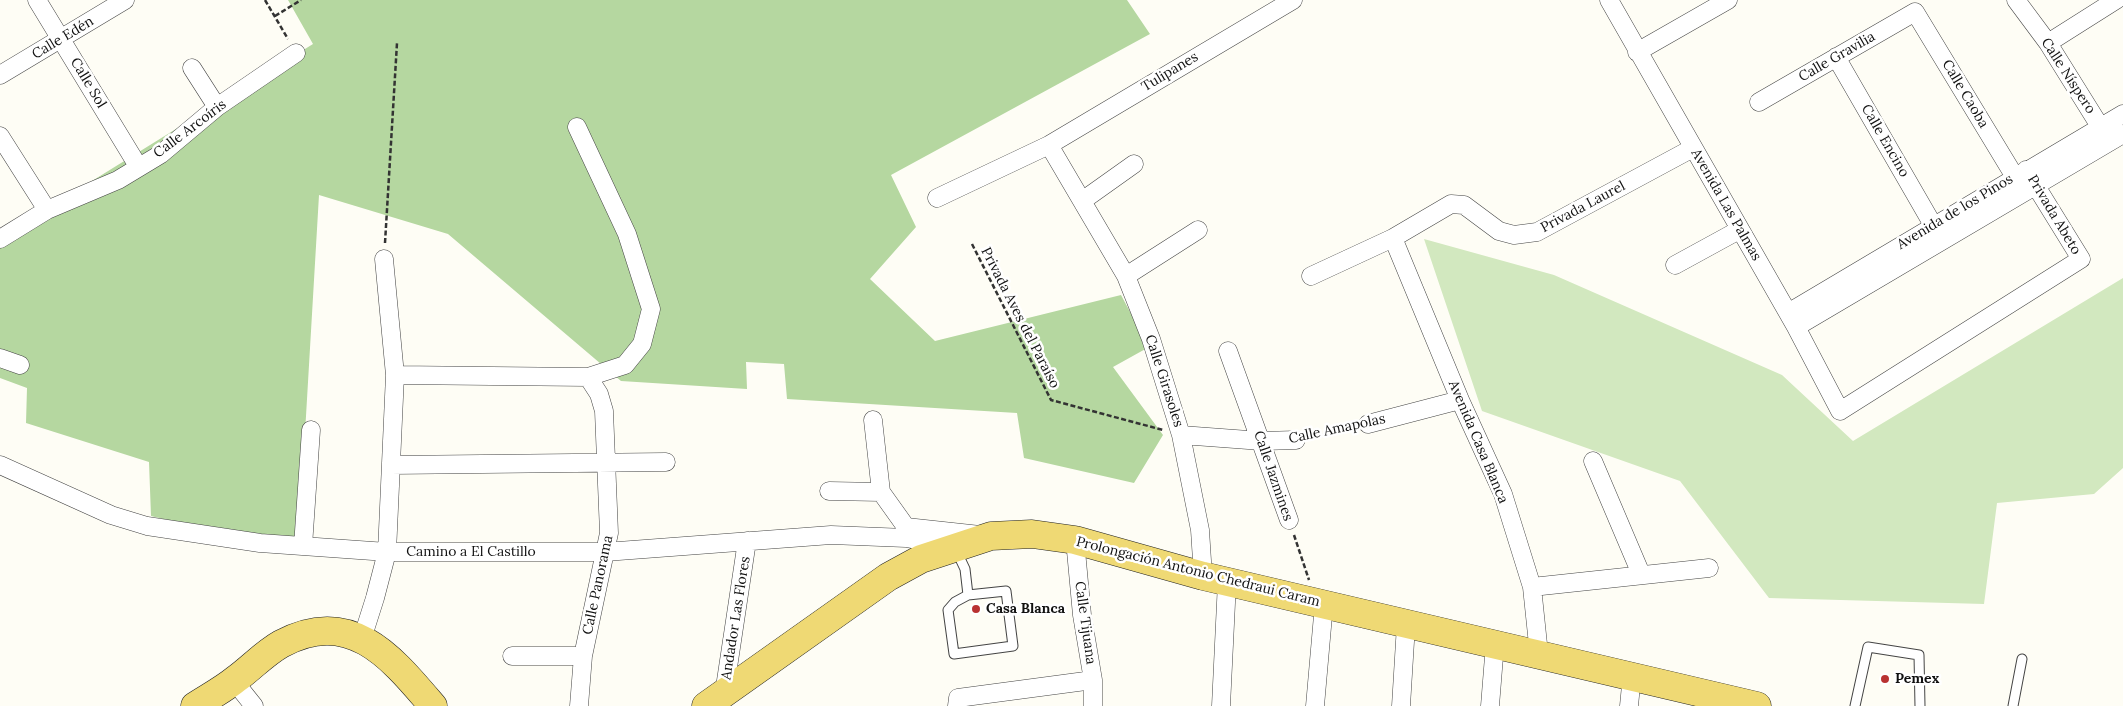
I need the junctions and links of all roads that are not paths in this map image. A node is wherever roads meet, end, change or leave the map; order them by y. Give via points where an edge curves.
1 (37, 0) edge
2 (125, 0) edge
3 (1293, 0) edge
4 (1609, 0) edge
5 (1728, 0) edge
6 (2016, 0) edge
7 (2116, 0) edge
8 (1915, 12) joint
9 (62, 38) junction
10 (2048, 44) junction
11 (1636, 52) junction
12 (296, 53) road end
13 (1836, 57) junction
14 (192, 68) dead end
15 (0, 75) edge
16 (1759, 102) dead end
17 (217, 107) junction
18 (2123, 114) edge
19 (577, 127) dead end
20 (2101, 128) junction
21 (0, 136) edge
22 (2121, 140) edge
23 (1049, 145) junction
24 (1693, 148) junction
25 (1134, 164) dead end
26 (138, 166) junction
27 (2025, 177) junction
28 (937, 198) dead end
29 (1082, 200) junction
30 (47, 210) junction
31 (1934, 224) junction
32 (1198, 230) dead end
33 (1739, 230) junction
34 (1393, 238) junction
35 (0, 240) edge
36 (384, 259) road end
37 (1675, 265) dead end
38 (1126, 276) junction
39 (1311, 276) dead end
40 (1792, 320) junction
41 (1228, 351) dead end
42 (0, 358) edge
43 (20, 365) dead end
44 (396, 376) junction
45 (588, 378) junction
46 (1460, 400) junction
47 (1840, 411) joint
48 (873, 420) dead end
49 (1368, 424) road end
50 (311, 430) dead end
51 (1181, 435) junction
52 (1296, 440) road end
53 (1262, 441) junction
54 (666, 462) dead end
55 (1593, 462) dead end
56 (607, 464) junction
57 (0, 465) edge
58 (391, 465) junction
59 (829, 491) dead end
60 (881, 492) junction
61 (1289, 520) road end
62 (906, 533) junction
63 (991, 536) junction
64 (1075, 540) junction
65 (747, 541) junction
66 (303, 546) junction
67 (955, 547) junction
68 (387, 552) junction
69 (605, 552) junction
70 (1709, 568) dead end
71 (1641, 574) junction
72 (1215, 579) junction
73 (1532, 587) junction
74 (968, 595) junction
75 (1320, 603) junction
76 (1406, 625) junction
77 (362, 639) junction
78 (1496, 644) junction
79 (1538, 654) junction
80 (512, 656) dead end
81 (583, 656) junction
82 (2022, 659) dead end
83 (1632, 675) junction
84 (1093, 680) junction
85 (234, 681) junction
86 (715, 700) edge
87 (957, 702) edge
88 (195, 706) edge
89 (254, 706) edge
90 (433, 706) edge
91 (579, 706) edge
92 (1093, 706) edge
93 (1221, 706) edge
94 (1316, 706) edge
95 (1401, 706) edge
96 (1490, 706) edge
97 (1629, 706) edge
98 (1758, 706) edge
99 (1855, 706) edge
100 (1920, 706) edge
101 (2013, 706) edge

1 - 9 street, Calle Sol
2 - 9 street, Calle Edén
3 - 23 street, Tulipanes
4 - 11 street, Avenida Las Palmas
5 - 11 street
6 - 10 street, Calle Níspero
7 - 10 street
8 - 13 street, Calle Gravilia
8 - 27 street, Calle Caoba
9 - 15 street, Calle Edén
9 - 26 street, Calle Sol
10 - 20 street, Calle Níspero
11 - 24 street, Avenida Las Palmas
12 - 17 street, Calle Arcoíris
13 - 16 street, Calle Gravilia
13 - 31 street, Calle Encino
14 - 17 street
17 - 26 street, Calle Arcoíris via 161,154
18 - 20 street, Avenida de los Pinos
19 - 45 street via 627,234 651,309 642,344 625,365
20 - 22 street, Calle Níspero
20 - 27 street, Avenida de los Pinos
21 - 30 street
22 - 27 street, Avenida de los Pinos
23 - 28 street, Tulipanes
23 - 29 street, Calle Girasoles
24 - 33 street, Avenida Las Palmas
24 - 34 street, Privada Laurel via 1537,232 1514,235 1499,231 1464,205 1451,204
25 - 29 street
26 - 30 street, Calle Arcoíris via 118,180
27 - 31 street, Avenida de los Pinos
27 - 40 street, Avenida de los Pinos
27 - 47 street, Privada Abeto via 2081,259
29 - 38 street, Calle Girasoles
30 - 35 street, Calle Arcoíris
31 - 40 street, Avenida de los Pinos
32 - 38 street
33 - 37 street
33 - 40 street, Avenida Las Palmas
34 - 39 street, Privada Laurel
34 - 46 street, Avenida Casa Blanca
36 - 44 street
38 - 51 street, Calle Girasoles via 1151,339
40 - 47 street, Avenida Las Palmas
41 - 53 street, Calle Jazmines
42 - 43 street
44 - 45 street
44 - 58 street
45 - 56 street, Calle Panorama via 599,394 604,411
46 - 49 street, Calle Amapolas
46 - 73 street, Avenida Casa Blanca via 1503,494
48 - 60 street
50 - 66 street
51 - 53 street, Calle Amapolas
51 - 72 street, Calle Girasoles via 1200,530
52 - 53 street, Calle Amapolas
53 - 61 street, Calle Jazmines
54 - 56 street
55 - 71 street
56 - 58 street
56 - 69 street, Calle Panorama via 610,533
57 - 66 street, Camino a El Castillo via 111,515 147,526
58 - 68 street
59 - 60 street
60 - 62 street
62 - 63 street, Camino a El Castillo
62 - 65 street, Camino a El Castillo
62 - 67 street, Camino a El Castillo
63 - 64 main road, Prolongación Antonio Chedraui Caram via 1032,534
63 - 67 main road, Prolongación Antonio Chedraui Caram
64 - 72 main road, Prolongación Antonio Chedraui Caram
64 - 84 street, Calle Tijuana via 1082,615
65 - 69 street, Camino a El Castillo
65 - 86 street, Andador Las Flores
66 - 68 street, Camino a El Castillo
67 - 74 lane via 965,568
67 - 86 main road, Prolongación Antonio Chedraui Caram via 888,578
68 - 69 street, Camino a El Castillo
68 - 77 street
69 - 81 street, Calle Panorama
70 - 71 street
71 - 73 street
72 - 75 main road, Prolongación Antonio Chedraui Caram
72 - 93 street, Calle Girasoles
73 - 79 street, Avenida Casa Blanca
74 - 74 lane via 948,610 954,654 1013,646 1006,591
75 - 76 main road, Prolongación Antonio Chedraui Caram
75 - 94 street
76 - 78 main road, Prolongación Antonio Chedraui Caram
76 - 95 street
77 - 85 main road via 332,631 307,634 281,644
77 - 90 main road via 396,662
78 - 79 main road, Prolongación Antonio Chedraui Caram
78 - 96 street
79 - 83 main road, Prolongación Antonio Chedraui Caram
80 - 81 street
81 - 91 street, Calle Panorama
82 - 101 lane
83 - 97 street
83 - 98 main road, Prolongación Antonio Chedraui Caram
84 - 87 street
84 - 92 street, Calle Tijuana
85 - 88 main road
85 - 89 street
99 - 100 lane via 1868,647 1919,655

